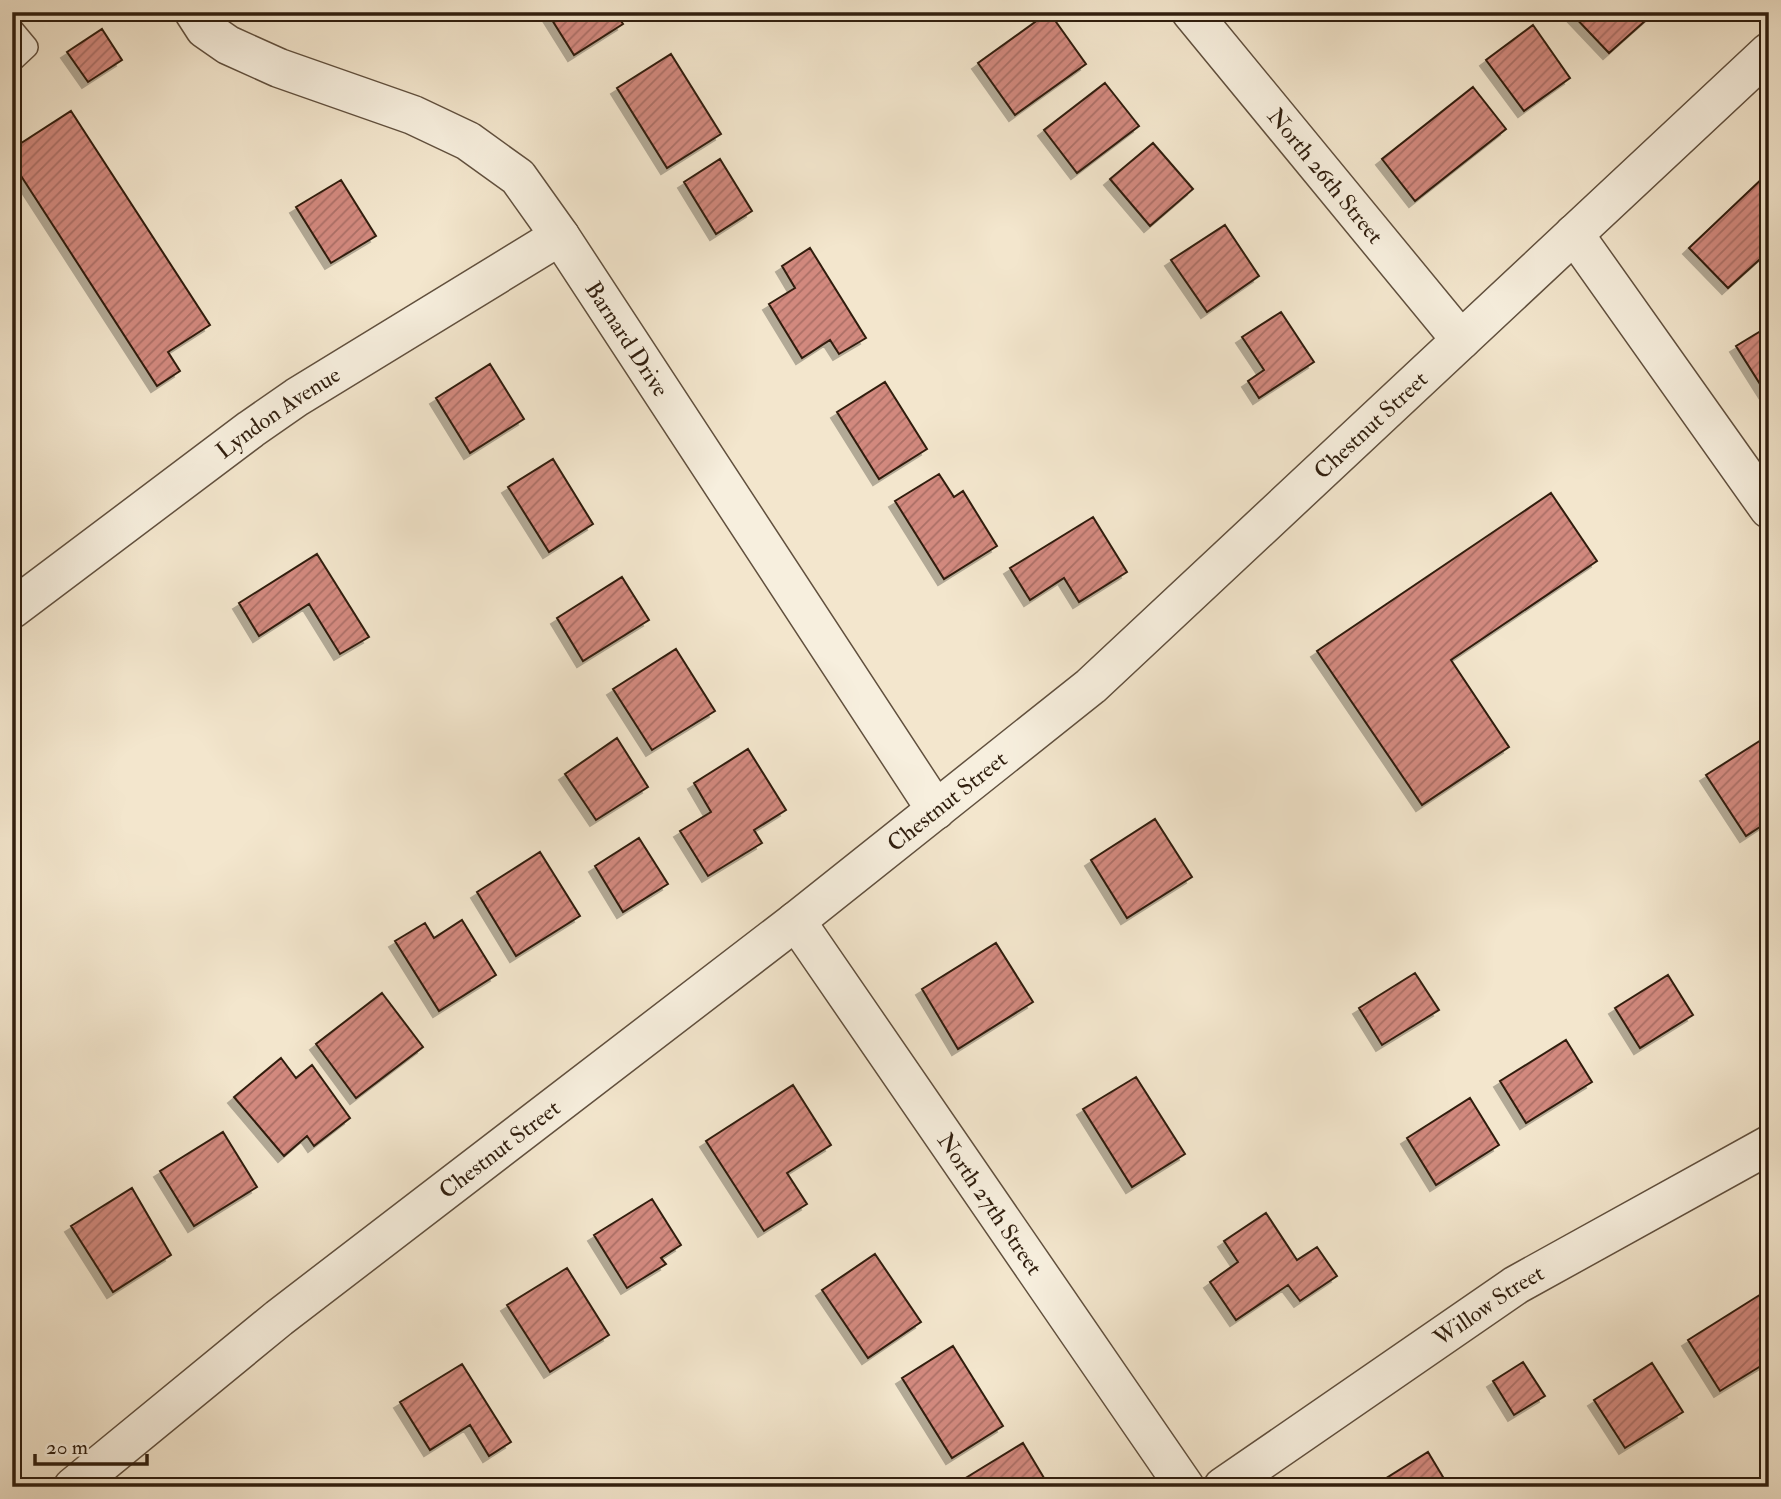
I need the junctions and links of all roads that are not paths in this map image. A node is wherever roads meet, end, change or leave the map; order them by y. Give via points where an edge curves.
1 (194, 12) edge
2 (1191, 12) edge
3 (12, 29) edge
4 (1769, 52) edge
5 (12, 61) edge
6 (1574, 234) junction
7 (560, 236) junction
8 (1461, 340) junction
9 (1769, 509) edge
10 (12, 609) edge
11 (936, 810) junction
12 (796, 921) junction
13 (1769, 1145) edge
14 (73, 1487) edge
15 (1185, 1487) edge
16 (1223, 1487) edge

1 - 7 street, Barnard Drive via 205,29 228,45 413,115 468,141 518,177
2 - 8 street, North 26th Street
3 - 5 lane via 27,47
4 - 6 street, Chestnut Street
6 - 8 street, Chestnut Street
6 - 9 street
7 - 10 street, Lyndon Avenue via 297,397
7 - 11 street, Barnard Drive
8 - 11 street, Chestnut Street via 1091,686
11 - 12 street, Chestnut Street
12 - 14 street, Chestnut Street via 279,1318
12 - 15 street, North 27th Street
13 - 16 street, Willow Street via 1516,1285

